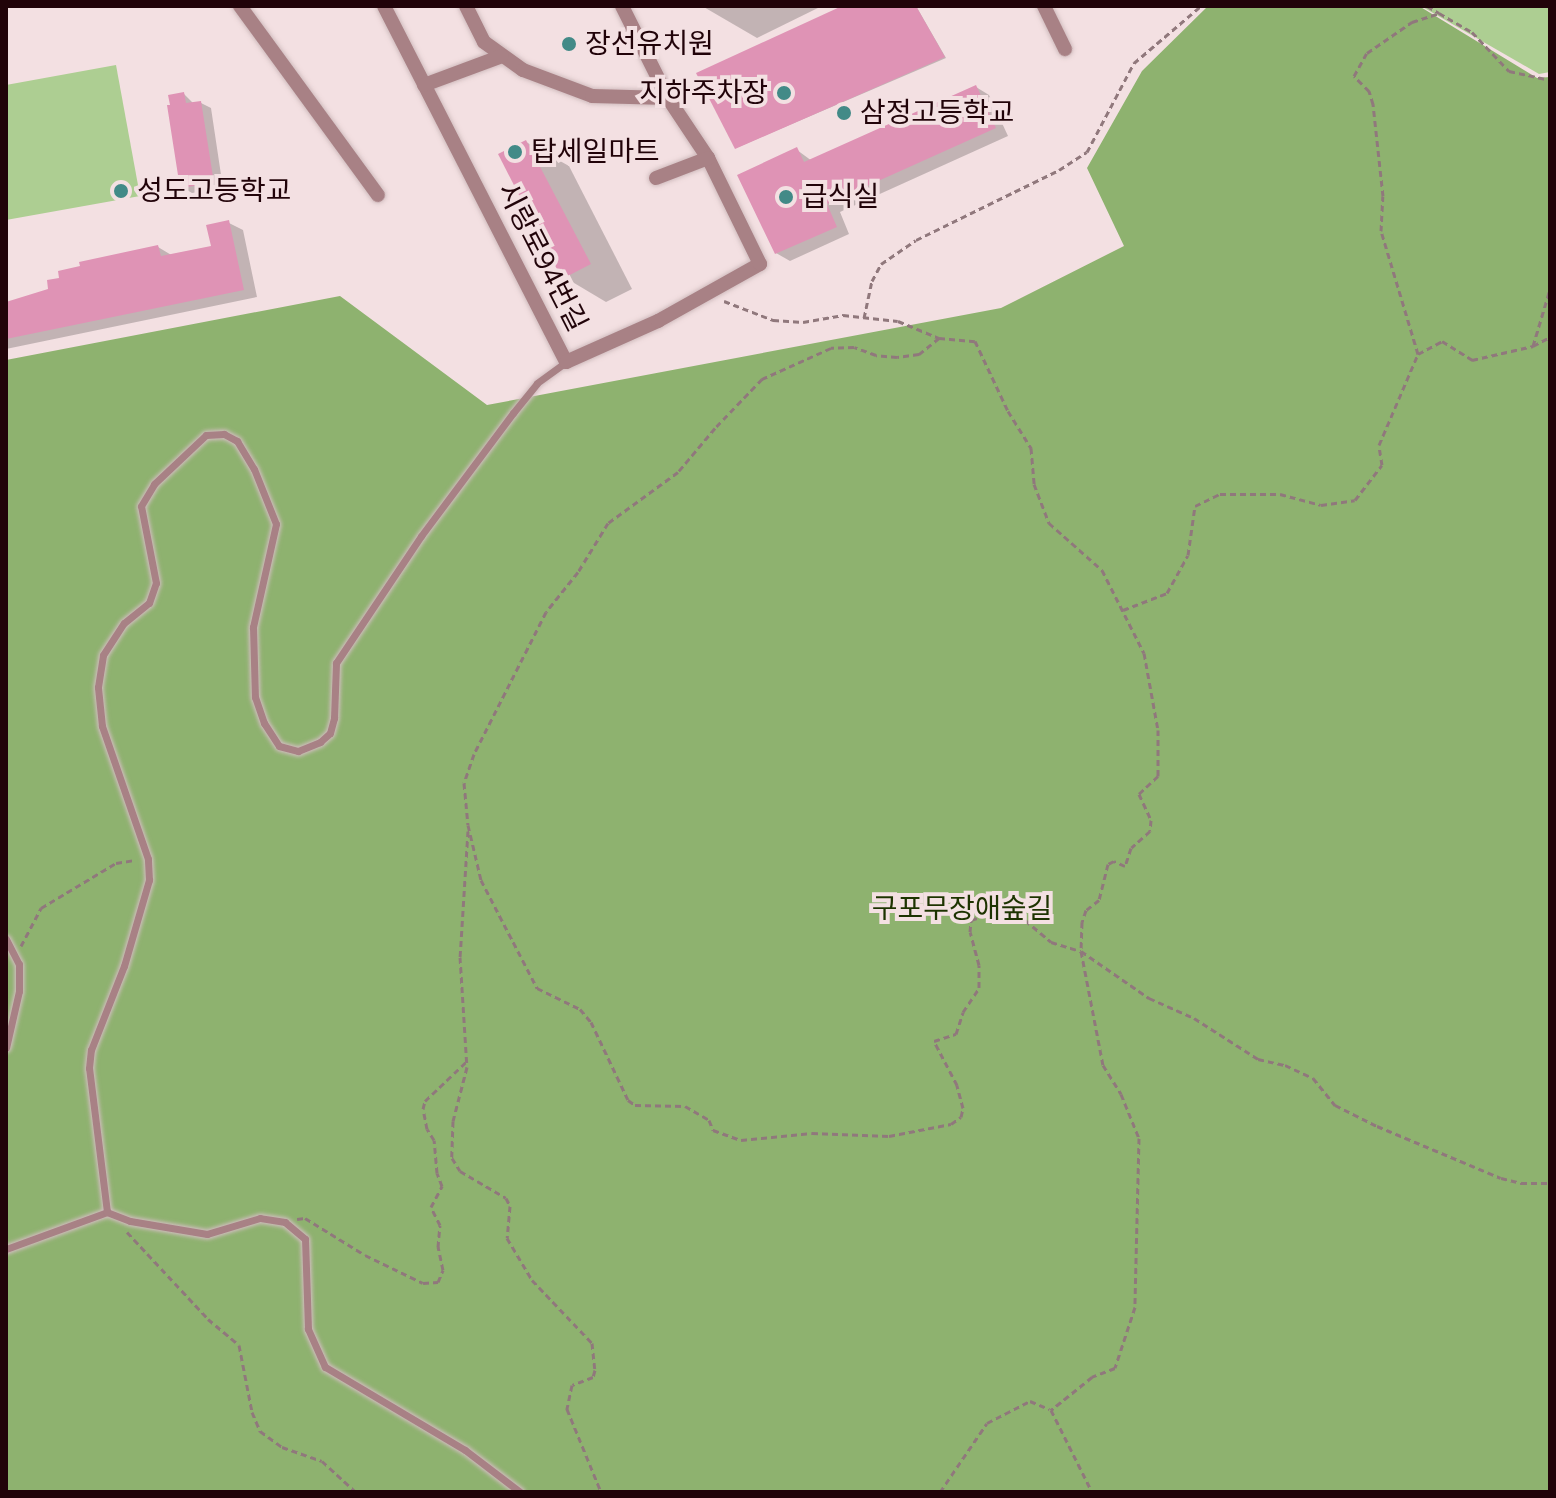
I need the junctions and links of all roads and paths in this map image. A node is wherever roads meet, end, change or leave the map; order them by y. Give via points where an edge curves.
1 (240, 6) edge
2 (384, 6) edge
3 (466, 6) edge
4 (622, 6) edge
5 (1044, 6) edge
6 (1201, 6) edge
7 (1427, 6) edge
8 (1439, 13) junction
9 (1065, 49) dead end
10 (502, 56) junction
11 (1550, 80) edge
12 (424, 85) junction
13 (668, 98) junction
14 (708, 158) junction
15 (656, 178) dead end
16 (378, 195) dead end
17 (1550, 289) edge
18 (711, 294) junction
19 (864, 318) junction
20 (1550, 337) edge
21 (939, 338) junction
22 (1533, 346) junction
23 (1418, 354) junction
24 (566, 362) junction
25 (1123, 610) junction
26 (468, 825) junction
27 (149, 869) junction
28 (6, 939) edge
29 (1081, 951) junction
30 (14, 952) junction
31 (6, 1048) edge
32 (467, 1061) junction
33 (1550, 1183) edge
34 (107, 1212) junction
35 (285, 1222) junction
36 (6, 1249) edge
37 (1051, 1410) junction
38 (356, 1492) edge
39 (520, 1492) edge
40 (601, 1492) edge
41 (940, 1492) edge
42 (1092, 1492) edge

1 - 16 street
2 - 12 street, 시랑로94번길
3 - 10 street via 484,42
4 - 13 street
5 - 9 street
6 - 19 path via 1134,63 1087,152 916,240 881,264
7 - 8 path
8 - 11 path via 1472,32 1509,71
8 - 23 path via 1412,22 1367,53 1354,76 1373,104 1383,196 1381,231
10 - 12 street
10 - 13 street via 523,70 592,96
12 - 24 street, 시랑로94번길
13 - 14 street
14 - 15 street
14 - 18 street via 760,264
17 - 22 path
18 - 19 path via 773,320
18 - 24 street
19 - 21 path via 898,321
20 - 22 path
21 - 25 path via 975,341 1031,448 1034,484 1049,523 1096,562
21 - 26 path via 919,354 897,357 854,347 831,348 762,379 678,472 608,523 546,612 474,754 464,783
22 - 23 path via 1472,360 1442,341
23 - 25 path via 1379,445 1382,465 1355,500 1321,505 1280,494 1220,494 1195,506 1188,555 1167,593
24 - 27 lane via 537,383 421,536 336,663 330,733 298,751 279,746 255,697 253,627 276,524 254,469 237,441 224,434 206,435 154,484 141,506 156,583 149,603 124,623 103,655 98,687 102,726
25 - 29 path via 1151,673 1158,776 1139,794 1151,820 1150,831 1131,848 1125,866 1108,864 1099,900 1086,910 1082,922
26 - 29 path via 481,880 537,988 580,1009 591,1022 628,1100 635,1105 685,1106 709,1120 713,1130 741,1140 812,1133 889,1136 951,1124 961,1117 961,1097 934,1041 956,1034 979,988 971,920 989,914 1025,920 1051,942
26 - 32 path via 460,957
27 - 30 path via 134,859 123,861 79,884 41,908
27 - 34 lane via 140,919 91,1050
28 - 30 lane
29 - 33 path via 1149,998 1194,1018 1258,1059 1313,1078 1335,1105 1377,1126 1501,1178
29 - 37 path via 1103,1065 1139,1138 1135,1307 1115,1368 1092,1377
30 - 31 lane via 19,991
32 - 35 path via 423,1109 442,1186 431,1207 440,1225 443,1270 438,1282 423,1283 379,1263 305,1218
32 - 40 path via 453,1121 452,1158 460,1171 506,1198 507,1238 532,1280 592,1343 593,1377 572,1385 567,1409
34 - 35 lane via 207,1234 260,1218
34 - 36 lane
34 - 38 path via 239,1345 260,1431 282,1447 322,1461
35 - 39 lane via 305,1239 308,1329 325,1367 465,1450
37 - 41 path via 1030,1401 987,1423
37 - 42 path

